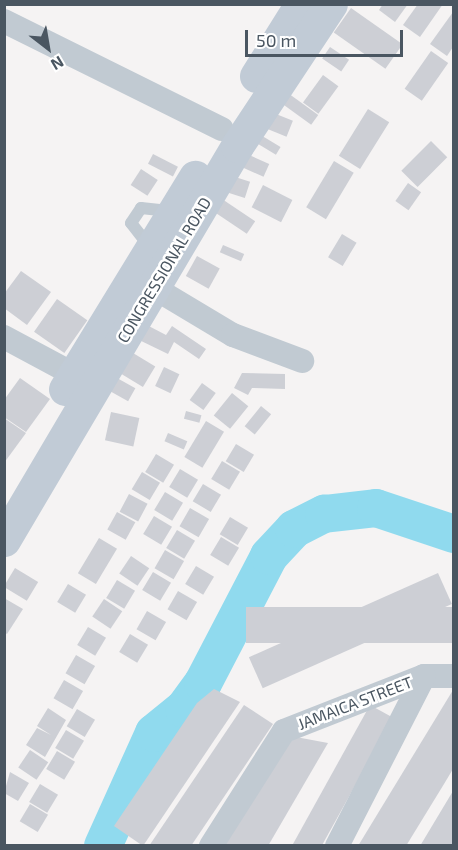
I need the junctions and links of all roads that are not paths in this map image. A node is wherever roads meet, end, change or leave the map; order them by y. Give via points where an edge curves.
1 (301, 4) edge
2 (332, 4) edge
3 (4, 21) edge
4 (222, 129) junction
5 (185, 217) junction
6 (160, 267) junction
7 (4, 337) edge
8 (302, 361) dead end
9 (73, 374) junction
10 (4, 494) edge
11 (4, 540) edge
12 (424, 676) junction
13 (453, 676) edge
14 (211, 846) edge
15 (337, 846) edge

1 - 4 main road, CONGRESSIONAL ROAD
2 - 5 main road, CONGRESSIONAL ROAD
3 - 4 street
4 - 5 main road, CONGRESSIONAL ROAD
5 - 6 main road, CONGRESSIONAL ROAD
5 - 6 lane via 141,208 131,223
6 - 8 street via 233,335
6 - 9 main road, CONGRESSIONAL ROAD
6 - 11 main road, CONGRESSIONAL ROAD
7 - 9 street
9 - 10 main road, CONGRESSIONAL ROAD
12 - 13 street, JAMAICA STREET
12 - 14 street, JAMAICA STREET via 284,731
12 - 15 street

